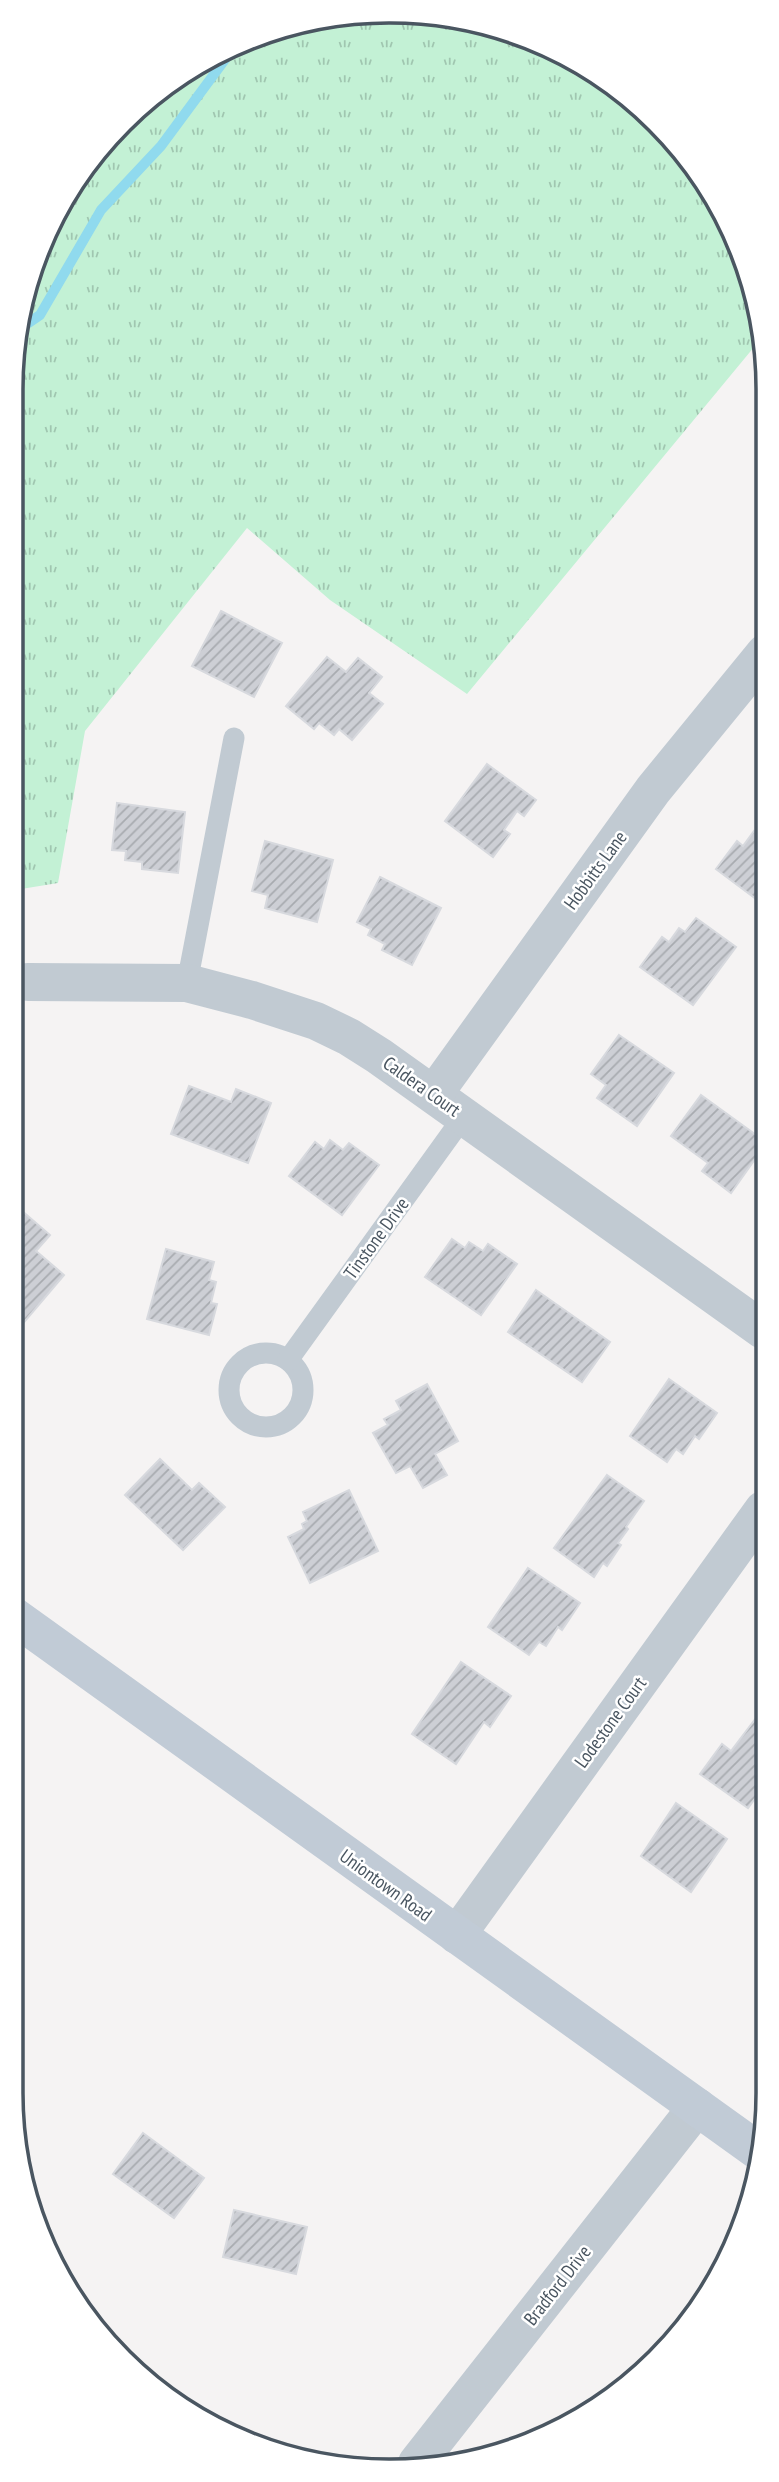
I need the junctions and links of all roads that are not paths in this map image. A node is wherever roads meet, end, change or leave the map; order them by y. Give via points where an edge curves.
1 (756, 664) edge
2 (234, 738) dead end
3 (28, 982) dead end
4 (187, 983) junction
5 (449, 1105) junction
6 (756, 1325) edge
7 (288, 1360) dead end
8 (756, 1520) edge
9 (23, 1623) edge
10 (457, 1935) junction
11 (696, 2107) junction
12 (752, 2147) edge
13 (421, 2457) edge

1 - 5 street, Hobbitts Lane via 653,790
2 - 4 lane
3 - 4 street, Caldera Court
4 - 5 street, Caldera Court via 316,1021 349,1037
5 - 6 street, Caldera Court
5 - 7 lane, Tinstone Drive
8 - 10 street, Lodestone Court
9 - 10 main road, Uniontown Road
10 - 11 main road, Uniontown Road
11 - 12 main road, Uniontown Road
11 - 13 street, Bradford Drive

